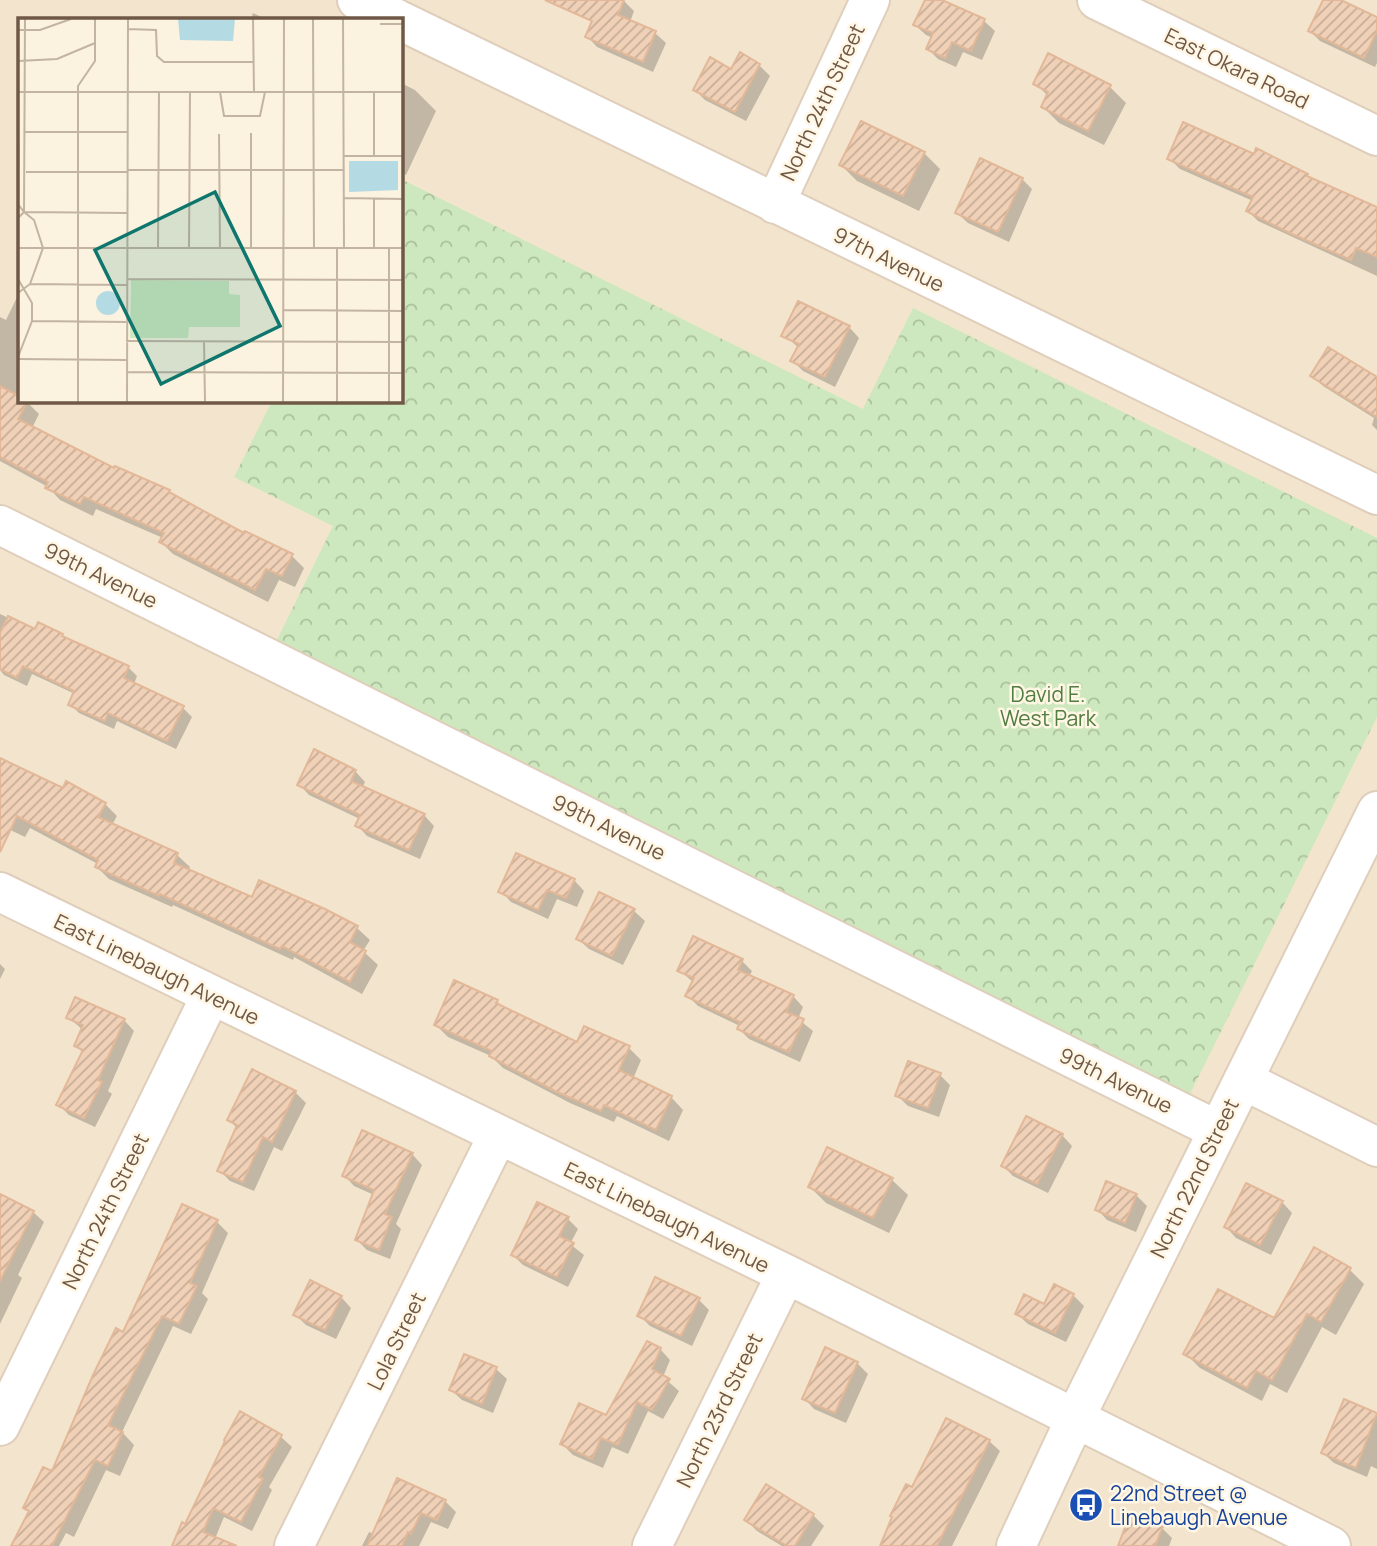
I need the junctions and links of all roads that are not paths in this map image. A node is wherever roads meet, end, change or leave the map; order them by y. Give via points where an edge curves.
1 (357, 0) edge
2 (870, 0) edge
3 (1097, 0) edge
4 (395, 18) edge
5 (402, 21) edge
6 (1377, 136) edge
7 (775, 204) junction
8 (1377, 495) edge
9 (0, 524) edge
10 (1377, 811) edge
11 (0, 892) edge
12 (211, 995) junction
13 (1243, 1080) junction
14 (1217, 1130) junction
15 (498, 1135) junction
16 (1377, 1147) edge
17 (786, 1274) junction
18 (1075, 1419) junction
19 (0, 1426) edge
20 (295, 1546) edge
21 (652, 1546) edge
22 (1016, 1546) edge
23 (1331, 1546) edge

1 - 4 street, 97th Avenue
2 - 7 street, North 24th Street
3 - 6 street, East Okara Road
5 - 7 street, 97th Avenue
7 - 8 street, 97th Avenue
9 - 14 street, 99th Avenue
10 - 13 street, North 22nd Street
11 - 12 street, East Linebaugh Avenue
12 - 15 street, East Linebaugh Avenue
12 - 19 street, North 24th Street
13 - 14 street, North 22nd Street
13 - 16 street
14 - 18 street, North 22nd Street
15 - 17 street, East Linebaugh Avenue
15 - 20 street, Lola Street
17 - 18 street, East Linebaugh Avenue
17 - 21 street, North 23rd Street
18 - 22 street, North 22nd Street
18 - 23 street, East Linebaugh Avenue

